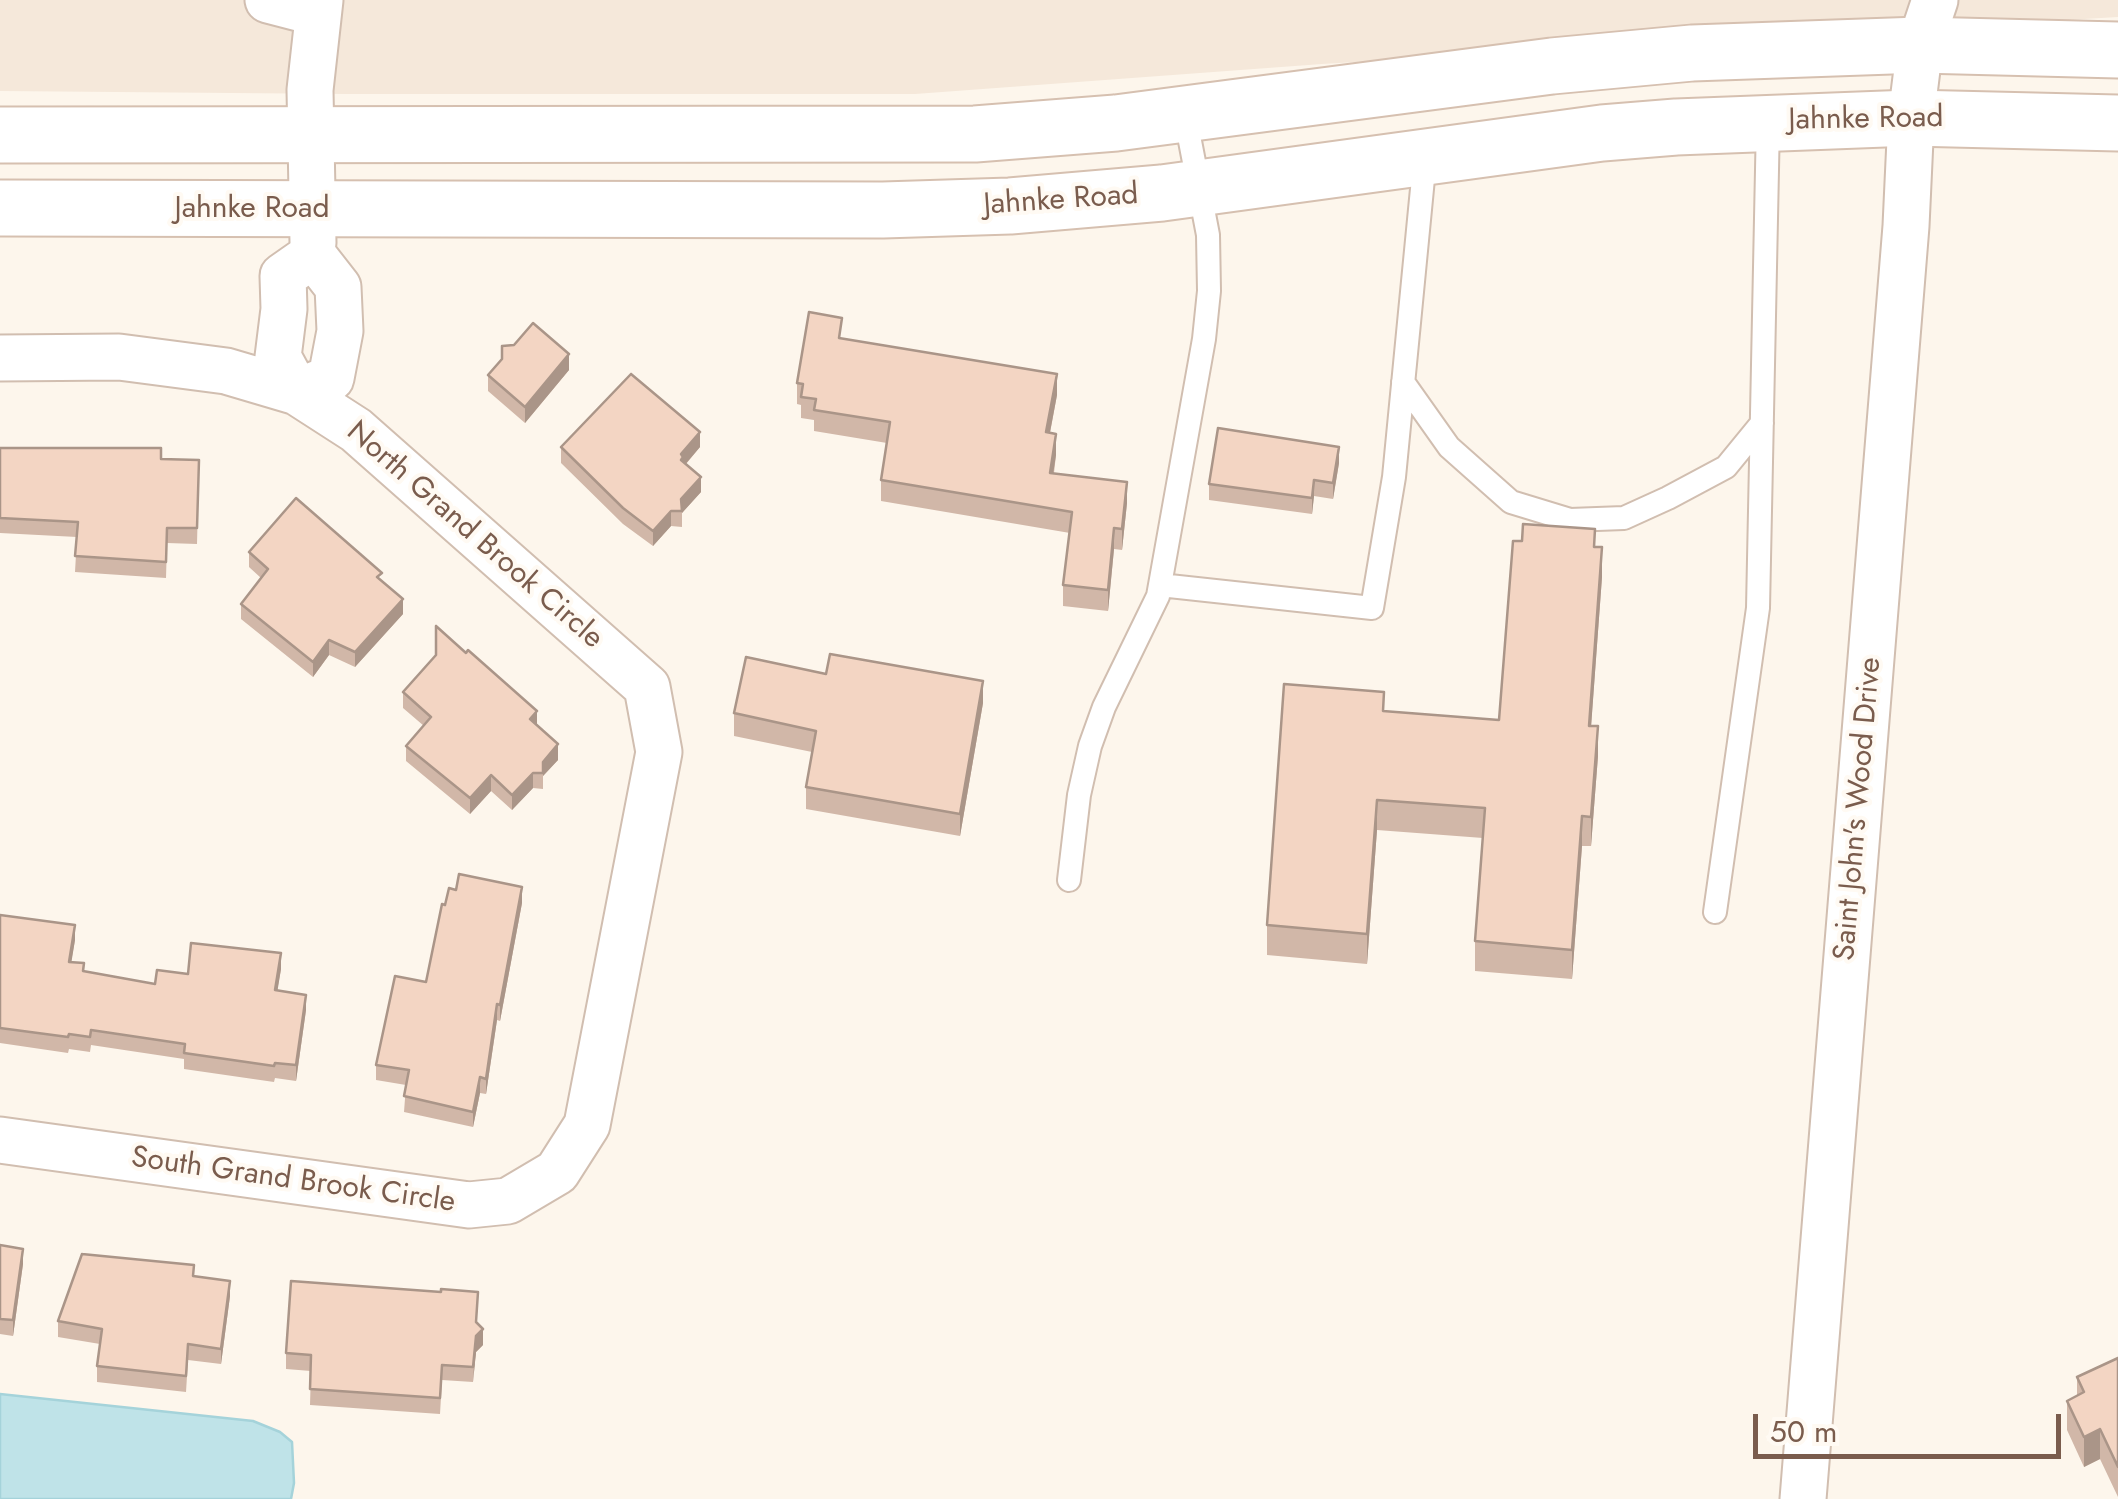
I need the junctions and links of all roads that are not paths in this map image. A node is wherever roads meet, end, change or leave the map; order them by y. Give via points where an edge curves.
1 (268, 0) edge
2 (319, 6) edge
3 (1927, 22) edge
4 (2118, 50) edge
5 (1184, 115) junction
6 (1910, 118) junction
7 (1768, 121) junction
8 (2118, 124) edge
9 (312, 134) junction
10 (0, 135) edge
11 (1425, 157) junction
12 (1199, 188) junction
13 (0, 208) edge
14 (312, 232) junction
15 (0, 358) edge
16 (1403, 382) junction
17 (296, 392) junction
18 (1762, 423) junction
19 (1160, 585) junction
20 (646, 687) joint
21 (1069, 880) dead end
22 (1715, 912) dead end
23 (0, 1140) edge
24 (1803, 1499) edge

1 - 2 street
2 - 9 street
3 - 4 main road
3 - 5 main road
3 - 6 street, Saint John's Wood Drive
5 - 9 main road via 975,134
5 - 12 lane
6 - 7 main road, Jahnke Road
6 - 8 main road, Jahnke Road
6 - 24 street, Saint John's Wood Drive
7 - 11 main road, Jahnke Road via 1602,133
7 - 18 lane
9 - 10 main road
9 - 14 street
11 - 12 main road, Jahnke Road
11 - 16 lane
12 - 14 main road, Jahnke Road via 1084,201
12 - 19 lane via 1209,291
13 - 14 main road, Jahnke Road
14 - 17 street via 338,287 340,331 331,378
15 - 17 street, North Grand Brook Circle via 119,357 226,371
16 - 18 lane via 1448,447 1511,502 1570,520 1624,518 1668,498 1726,467
16 - 19 lane via 1372,608
17 - 20 street, North Grand Brook Circle via 356,430
18 - 22 lane via 1758,608
19 - 21 lane via 1090,746
20 - 23 street, South Grand Brook Circle via 660,752 587,1125 557,1172 508,1201 469,1206

